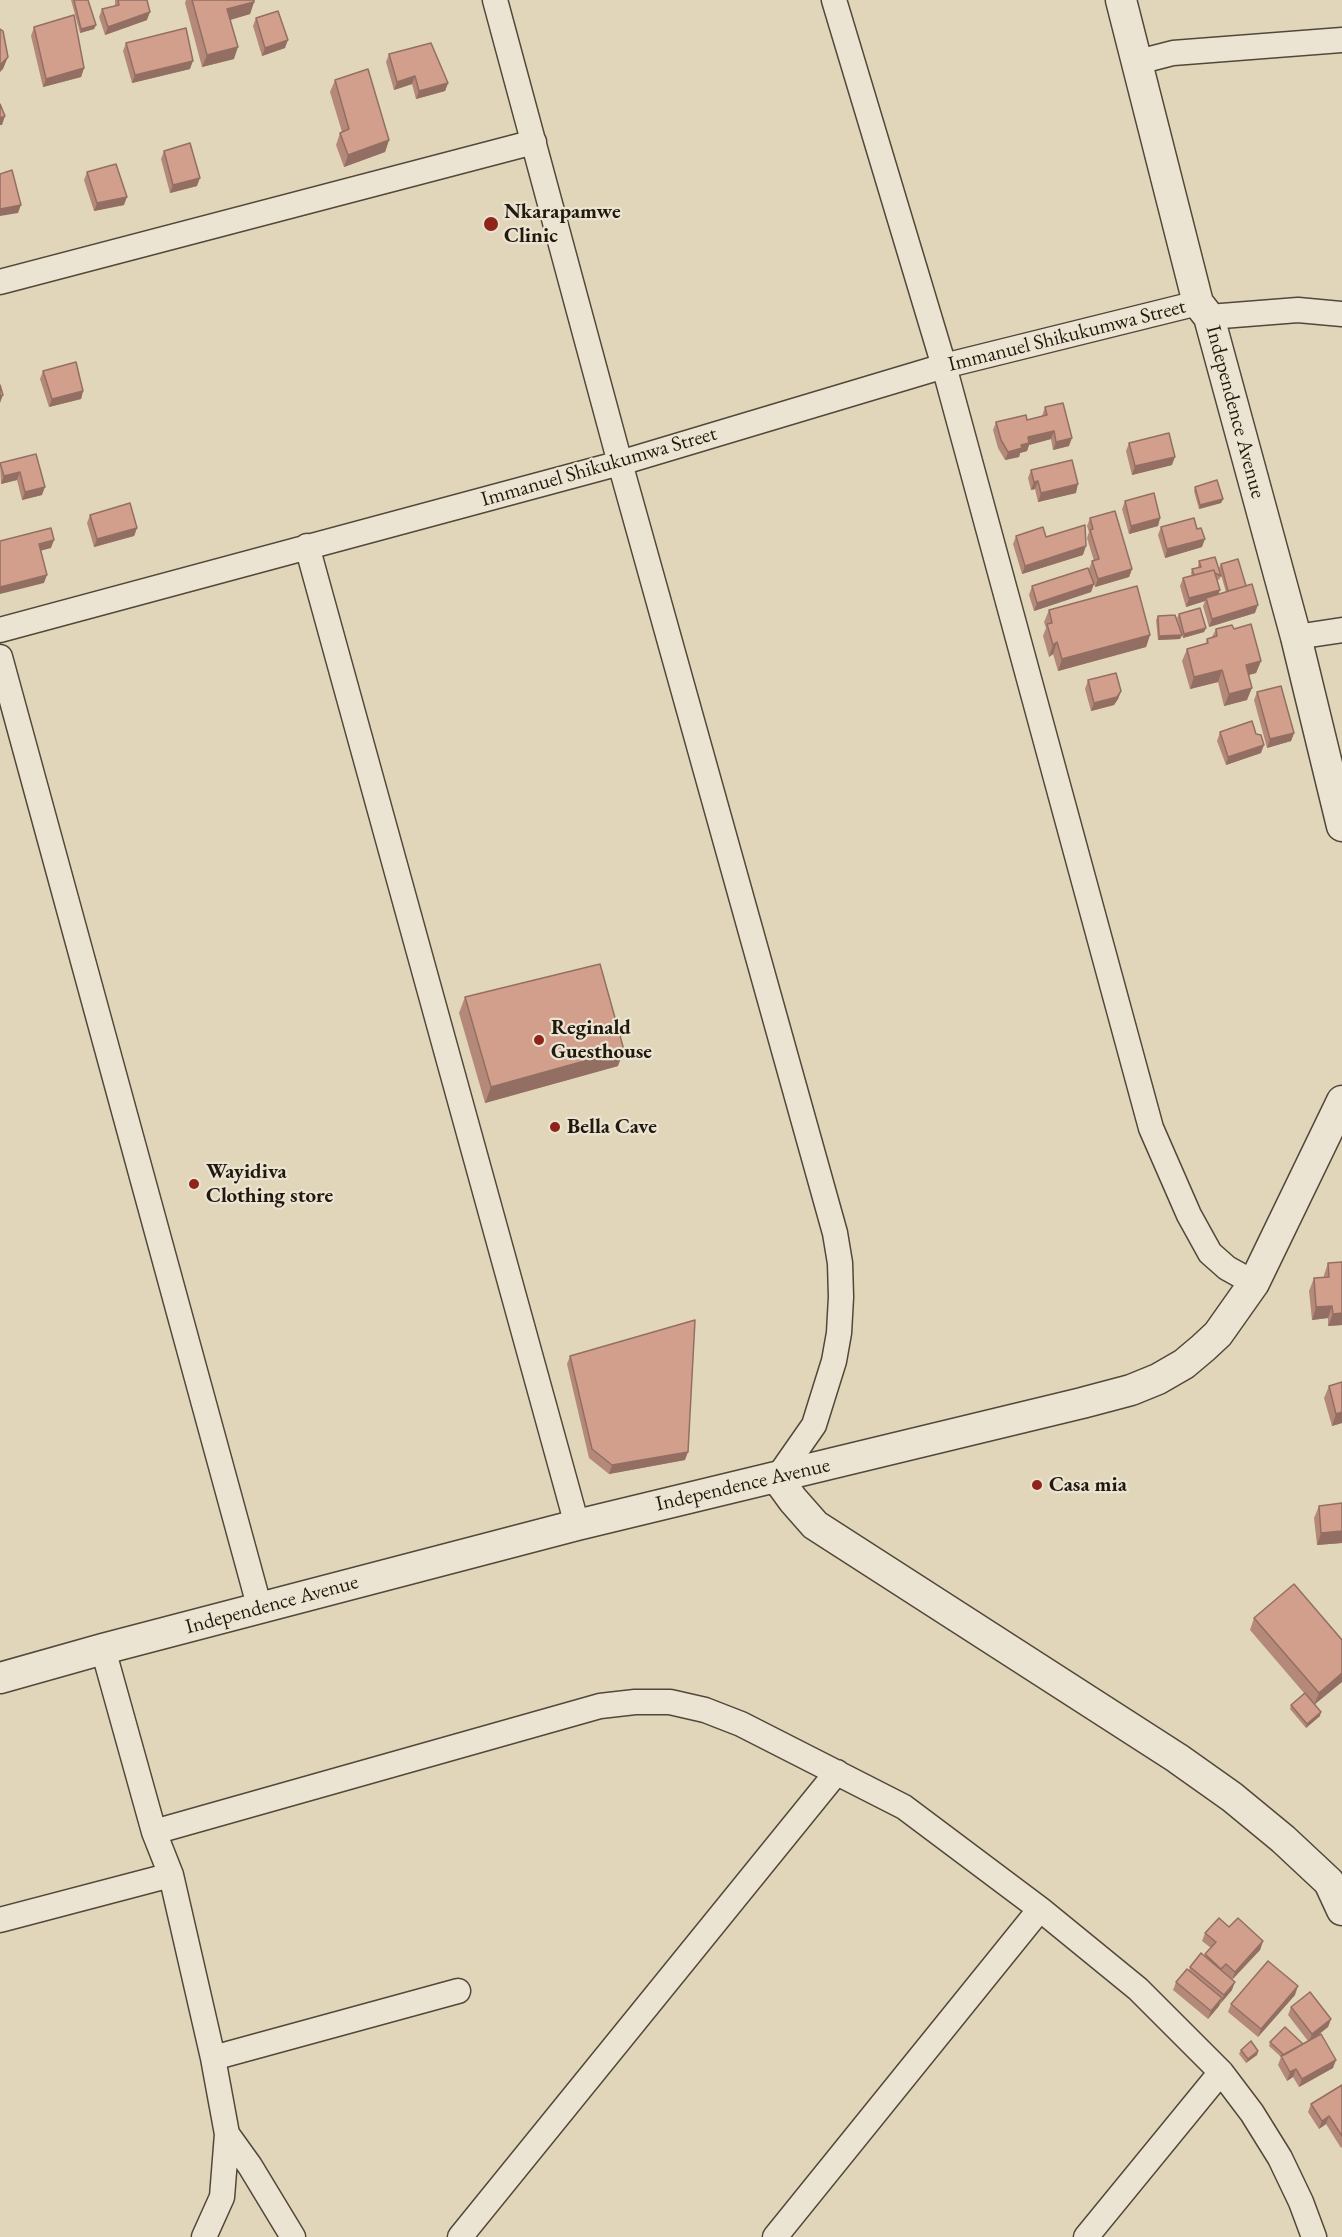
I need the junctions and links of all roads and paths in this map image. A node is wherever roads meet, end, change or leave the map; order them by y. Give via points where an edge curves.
1 (495, 0) edge
2 (834, 0) edge
3 (1121, 0) edge
4 (1342, 40) edge
5 (1138, 62) junction
6 (534, 142) junction
7 (0, 282) edge
8 (1203, 310) junction
9 (1342, 314) edge
10 (944, 366) junction
11 (620, 463) junction
12 (307, 546) junction
13 (0, 630) edge
14 (1342, 630) edge
15 (1296, 637) junction
16 (0, 657) edge
17 (1342, 826) edge
18 (1342, 1101) edge
19 (1254, 1283) junction
20 (777, 1478) junction
21 (577, 1525) junction
22 (260, 1609) junction
23 (103, 1649) junction
24 (0, 1678) edge
25 (837, 1772) junction
26 (154, 1832) junction
27 (171, 1875) junction
28 (1040, 1910) junction
29 (1342, 1910) edge
30 (0, 1920) edge
31 (458, 1992) dead end
32 (213, 2058) junction
33 (1221, 2072) junction
34 (227, 2134) junction
35 (204, 2237) edge
36 (293, 2237) edge
37 (460, 2237) edge
38 (775, 2237) edge
39 (1086, 2237) edge
40 (1314, 2237) edge

1 - 6 street
2 - 10 street
3 - 5 street, Independence Avenue
4 - 5 street via 1173,53
5 - 8 street, Independence Avenue
6 - 7 street
6 - 11 street
8 - 9 street, Immanuel Shikukumwa Street
8 - 10 street, Immanuel Shikukumwa Street
8 - 15 street, Independence Avenue
10 - 11 street, Immanuel Shikukumwa Street
10 - 19 street via 1151,1128 1210,1253
11 - 12 street, Immanuel Shikukumwa Street
11 - 20 street via 836,1233 841,1297 834,1361 814,1425
12 - 13 street, Immanuel Shikukumwa Street
12 - 21 street
14 - 15 street
15 - 17 street, Independence Avenue
16 - 22 street
18 - 19 street, Independence Avenue
19 - 20 street, Independence Avenue via 1218,1334 1184,1364 1158,1379 1082,1403
20 - 21 street, Independence Avenue
20 - 29 street via 816,1525 1232,1797 1329,1882
21 - 22 street, Independence Avenue
22 - 23 street, Independence Avenue
23 - 24 street, Independence Avenue
23 - 26 street
25 - 26 street via 705,1710 670,1702 634,1702 600,1706
25 - 28 street via 904,1807
25 - 37 street
26 - 27 street
27 - 30 street
27 - 32 street
28 - 33 street via 1138,1989
28 - 38 street
31 - 32 street
32 - 34 street
33 - 39 street
33 - 40 street via 1280,2158
34 - 35 street via 222,2197
34 - 36 street

